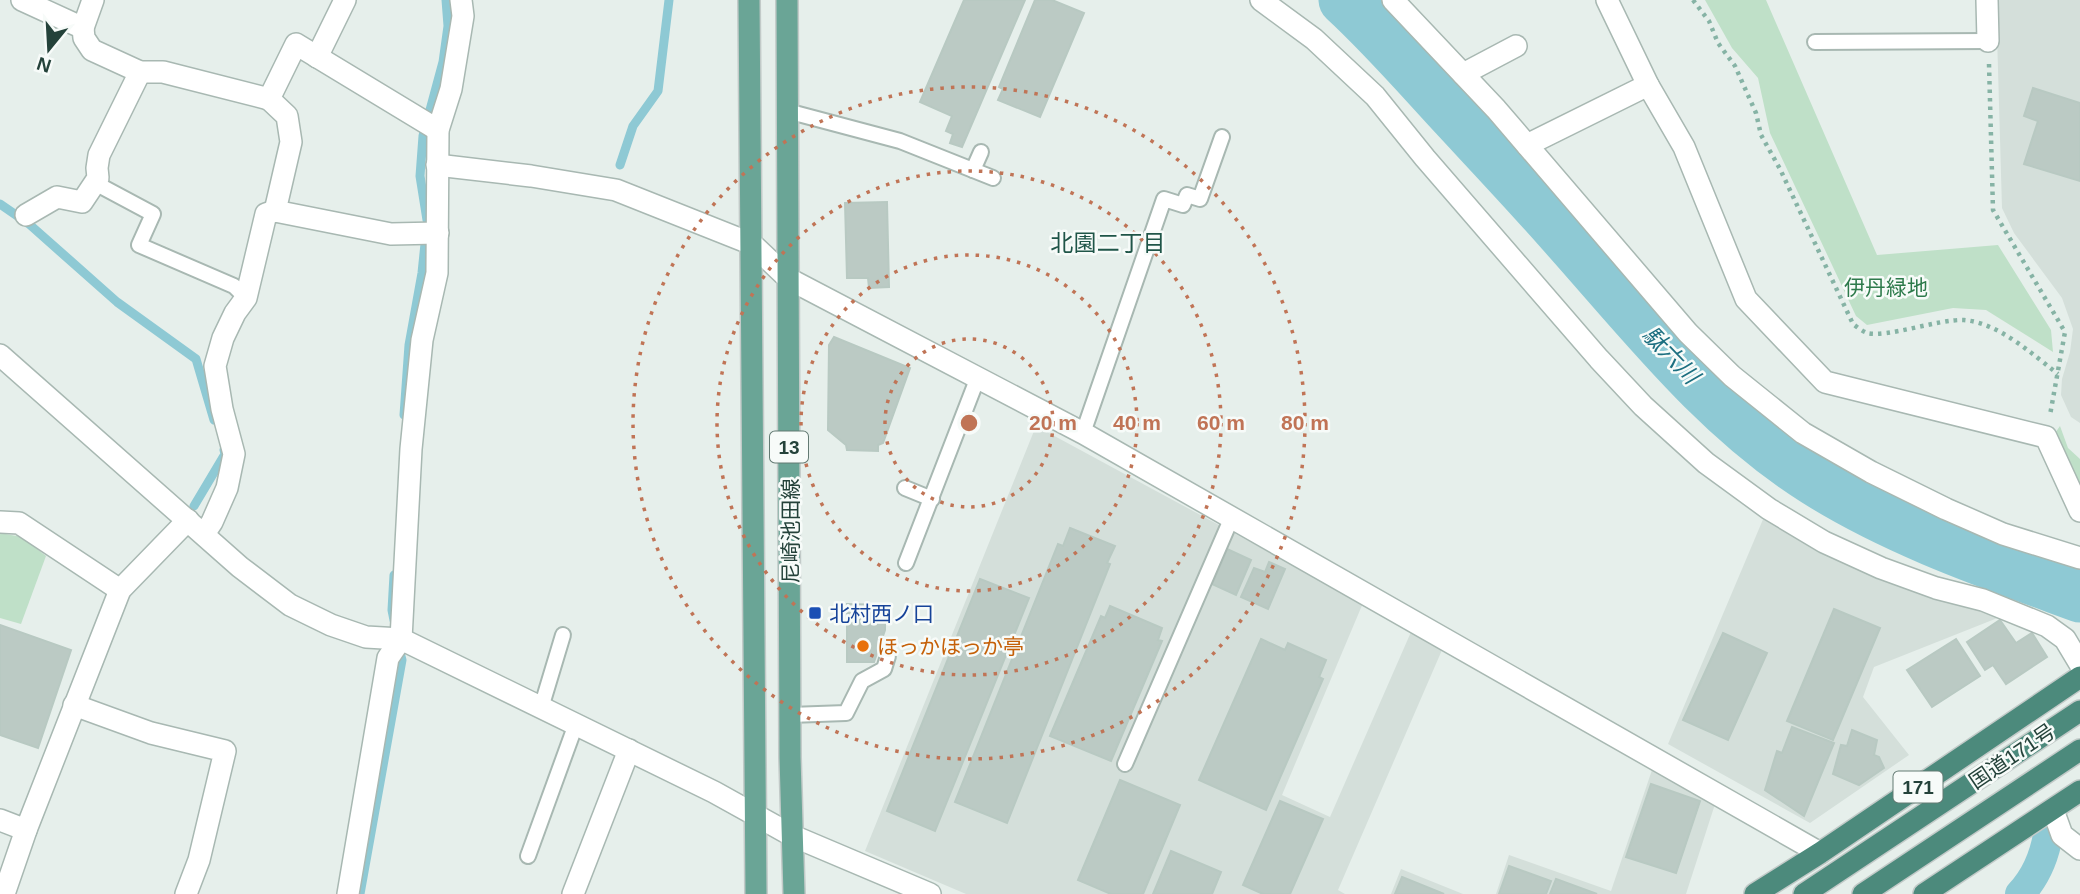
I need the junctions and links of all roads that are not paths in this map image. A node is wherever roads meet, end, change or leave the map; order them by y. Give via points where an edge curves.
1 (22, 0) edge
2 (93, 0) edge
3 (345, 0) edge
4 (461, 0) edge
5 (749, 0) edge
6 (787, 0) edge
7 (1261, 0) edge
8 (1607, 0) edge
9 (1987, 0) edge
10 (1395, 1) edge
11 (83, 29) junction
12 (1987, 41) joint
13 (1815, 42) dead end
14 (1516, 46) dead end
15 (317, 57) junction
16 (140, 72) junction
17 (1463, 74) junction
18 (1647, 85) junction
19 (269, 99) junction
20 (787, 111) junction
21 (438, 130) junction
22 (1222, 137) dead end
23 (1527, 145) junction
24 (981, 152) dead end
25 (437, 165) junction
26 (973, 170) junction
27 (993, 178) dead end
28 (95, 183) junction
29 (275, 211) junction
30 (26, 215) dead end
31 (438, 233) junction
32 (752, 244) junction
33 (789, 278) junction
34 (246, 298) junction
35 (0, 355) edge
36 (978, 377) junction
37 (1083, 433) junction
38 (905, 488) dead end
39 (932, 499) junction
40 (2080, 511) edge
41 (1232, 517) junction
42 (0, 522) edge
43 (196, 527) junction
44 (2080, 552) edge
45 (2080, 558) edge
46 (906, 563) dead end
47 (120, 590) junction
48 (563, 635) dead end
49 (401, 639) junction
50 (888, 656) dead end
51 (2080, 664) edge
52 (2080, 677) edge
53 (74, 705) junction
54 (541, 708) junction
55 (2080, 711) edge
56 (790, 715) junction
57 (576, 724) junction
58 (629, 750) junction
59 (2080, 751) edge
60 (1125, 764) dead end
61 (2080, 791) edge
62 (2053, 810) junction
63 (757, 814) junction
64 (0, 820) edge
65 (26, 830) junction
66 (793, 836) junction
67 (2080, 849) edge
68 (1820, 853) junction
69 (528, 856) dead end
70 (4, 894) edge
71 (186, 894) edge
72 (348, 894) edge
73 (573, 894) edge
74 (756, 894) edge
75 (794, 894) edge
76 (930, 894) edge
77 (1755, 894) edge
78 (1804, 894) edge
79 (1863, 894) edge
80 (1924, 894) edge

1 - 11 street
2 - 11 street
3 - 15 street
4 - 21 street via 463,16 451,89
5 - 32 main road, 尼崎池田線 / 13
6 - 20 main road, 尼崎池田線 / 13
7 - 51 street via 1314,39 1375,96 1599,359 1643,407 1706,463 1824,542 1881,568 2047,626 2065,639
8 - 18 street
9 - 12 street
10 - 17 street
11 - 16 street via 92,50
12 - 13 lane
14 - 17 street
15 - 19 street via 296,44
15 - 21 street
16 - 19 street via 163,72
16 - 28 street via 99,155
17 - 23 street
18 - 23 street
18 - 40 street via 1684,147 1746,299 1825,382 2046,437
19 - 29 street via 287,116 291,142
20 - 26 lane via 900,141
20 - 33 main road, 尼崎池田線 / 13
21 - 25 street
22 - 37 lane via 1200,199 1187,195 1183,205 1164,199
23 - 45 street via 1688,333 1802,433 1945,509 2003,534
24 - 26 lane
25 - 31 street
25 - 32 street via 616,190
26 - 27 lane
28 - 30 street via 82,202 57,197
28 - 34 lane via 153,214 139,245 234,286
29 - 31 street via 391,234
29 - 34 street via 266,214
31 - 49 street via 437,273 422,340 411,449
32 - 33 street
32 - 63 main road, 尼崎池田線 / 13
33 - 36 street
33 - 56 main road, 尼崎池田線 / 13
34 - 43 street via 223,338 215,366 234,454 227,488 212,522
35 - 43 street
36 - 37 street
36 - 39 lane
37 - 41 street
38 - 39 lane
39 - 46 lane
41 - 60 lane
41 - 68 street
42 - 47 street via 19,523
43 - 47 street
43 - 49 street via 290,605 366,636
44 - 45 street
47 - 53 street
48 - 54 lane
49 - 54 street
49 - 72 street via 388,658
50 - 56 lane via 884,669 862,681 846,713
52 - 68 highway, 171
53 - 65 street
53 - 71 street via 151,733 225,751 200,860
54 - 57 street
55 - 78 highway, 国道171号 / 171
56 - 66 main road, 尼崎池田線 / 13
57 - 58 street
57 - 69 lane
58 - 63 street
58 - 73 street
59 - 79 highway, 国道171号
61 - 62 highway
62 - 67 street via 2062,835
62 - 80 highway
63 - 66 street
63 - 74 main road, 尼崎池田線 / 13
64 - 65 street
65 - 70 street
66 - 75 main road, 尼崎池田線 / 13
66 - 76 street
68 - 77 highway, 171

